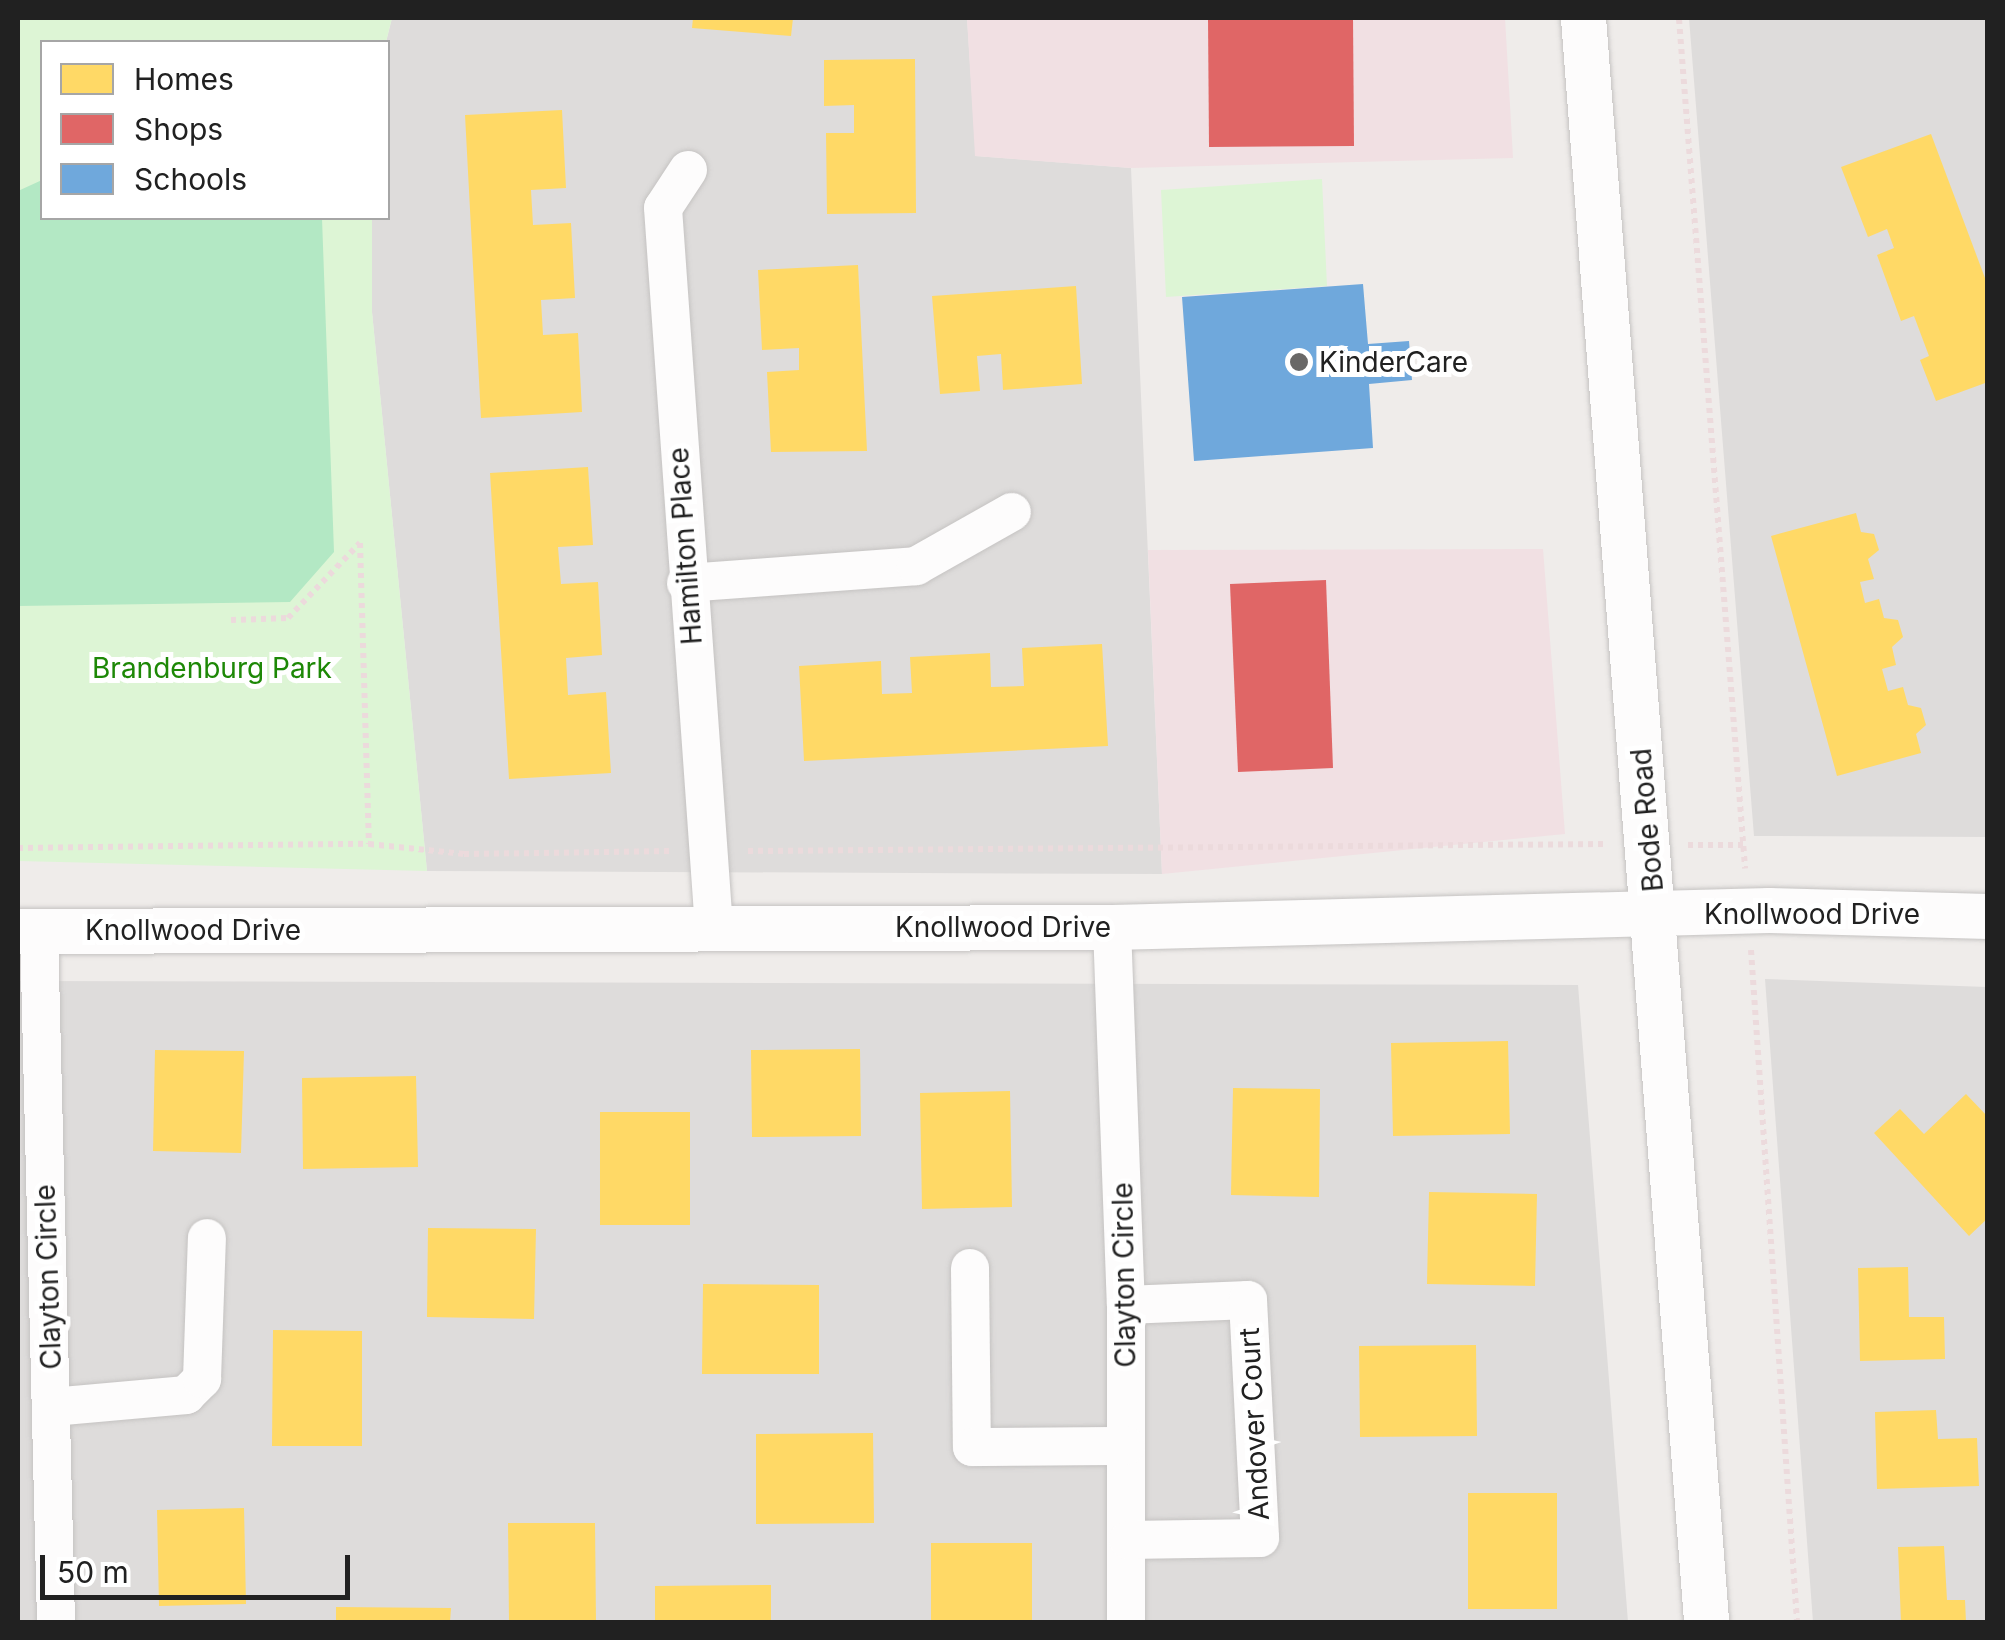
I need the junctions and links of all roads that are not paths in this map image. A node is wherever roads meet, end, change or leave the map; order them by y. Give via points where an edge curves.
1 (1583, 18) edge
2 (688, 170) dead end
3 (1012, 512) dead end
4 (686, 583) junction
5 (1654, 916) junction
6 (1988, 916) edge
7 (1112, 927) junction
8 (714, 928) junction
9 (28, 931) edge
10 (207, 1238) dead end
11 (970, 1268) dead end
12 (1126, 1305) junction
13 (33, 1334) edge
14 (41, 1429) edge
15 (1126, 1446) junction
16 (1128, 1540) junction
17 (56, 1622) edge
18 (1126, 1622) edge
19 (1706, 1622) edge

1 - 5 street, Bode Road
2 - 4 street, Hamilton Place via 664,208
3 - 4 street via 916,566
4 - 8 street, Hamilton Place
5 - 6 street, Knollwood Drive via 1769,910
5 - 7 street, Knollwood Drive
5 - 19 street, Bode Road
7 - 8 street, Knollwood Drive
7 - 12 street, Clayton Circle
8 - 9 street, Knollwood Drive
9 - 13 street, Clayton Circle
10 - 14 street via 202,1380 186,1395
11 - 15 street via 972,1447
12 - 15 street, Clayton Circle
12 - 16 street, Andover Court via 1248,1300 1260,1538
13 - 14 street, Clayton Circle
14 - 17 street, Clayton Circle
15 - 16 street, Clayton Circle
16 - 18 street, Clayton Circle

